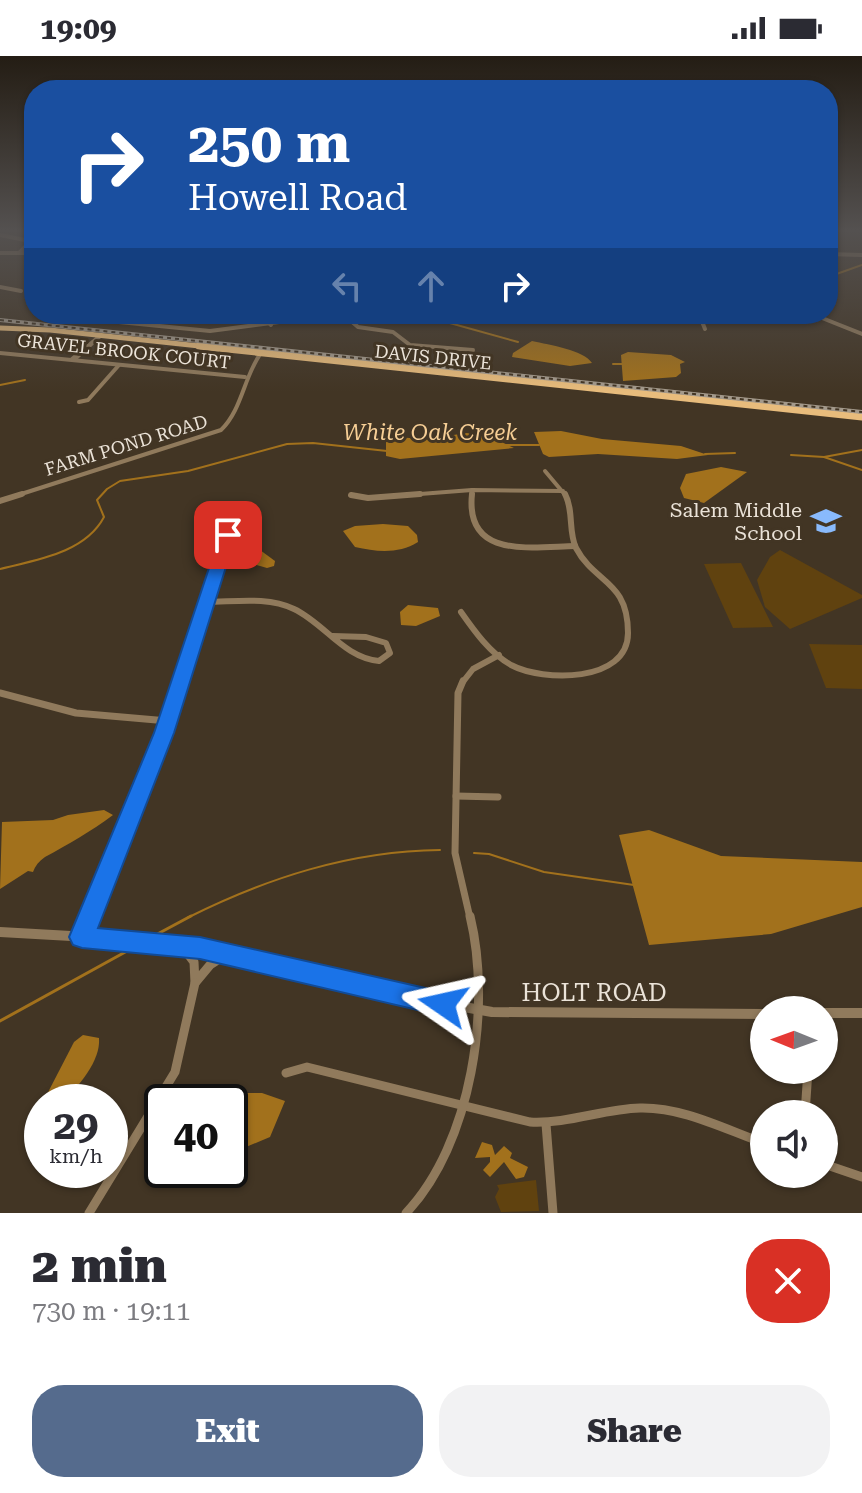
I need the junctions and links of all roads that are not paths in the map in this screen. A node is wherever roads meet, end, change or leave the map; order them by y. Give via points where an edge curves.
1 (0, 287) edge
2 (21, 291) dead end
3 (138, 324) edge
4 (277, 324) edge
5 (354, 324) edge
6 (703, 324) edge
7 (837, 324) edge
8 (271, 325) joint
9 (0, 328) edge
10 (705, 329) dead end
11 (862, 334) edge
12 (100, 336) junction
13 (473, 350) dead end
14 (0, 353) edge
15 (261, 353) junction
16 (72, 359) junction
17 (119, 365) junction
18 (245, 377) junction
19 (79, 402) dead end
20 (862, 417) edge
21 (545, 471) dead end
22 (472, 490) junction
23 (563, 491) junction
24 (351, 495) dead end
25 (0, 501) edge
26 (228, 535) dead end
27 (575, 546) junction
28 (206, 602) junction
29 (461, 612) dead end
30 (333, 636) junction
31 (499, 655) junction
32 (0, 693) edge
33 (168, 721) junction
34 (456, 796) junction
35 (498, 797) dead end
36 (0, 932) edge
37 (82, 937) junction
38 (182, 946) junction
39 (230, 954) junction
40 (195, 983) junction
41 (478, 1010) junction
42 (838, 1013) edge
43 (862, 1013) edge
44 (750, 1014) edge
45 (286, 1073) dead end
46 (463, 1106) junction
47 (546, 1124) junction
48 (750, 1138) edge
49 (838, 1169) edge
50 (862, 1177) edge
51 (89, 1213) edge
52 (406, 1213) edge
53 (553, 1213) edge

1 - 2 street
3 - 8 street via 204,331
4 - 8 street
5 - 13 street via 393,332 410,345
6 - 10 street
7 - 11 street
9 - 12 main road, DAVIS DRIVE
12 - 15 main road, DAVIS DRIVE
12 - 16 street
14 - 16 street, GRAVEL BROOK COURT
15 - 18 street, FARM POND ROAD
15 - 20 main road, DAVIS DRIVE
16 - 17 street, GRAVEL BROOK COURT
17 - 18 street, GRAVEL BROOK COURT
17 - 19 street via 88,400
18 - 25 street, FARM POND ROAD via 233,416 221,430
21 - 23 street
22 - 23 street
22 - 24 street
22 - 27 street via 473,526 485,538 514,546
23 - 27 street
26 - 28 street
27 - 31 street via 622,599 628,643 623,658 601,671 546,675 522,670
28 - 30 street via 284,605
28 - 33 street
29 - 31 street
30 - 30 street via 363,660 379,661 390,653 386,643 375,639
31 - 34 street via 469,671 459,687
32 - 33 street via 76,713
33 - 37 street
34 - 35 street
34 - 41 street via 456,861 477,945
36 - 37 street, HOLT ROAD
37 - 38 street, HOLT ROAD
38 - 39 street, HOLT ROAD
38 - 40 street via 194,962
39 - 40 street via 210,965
39 - 41 street, HOLT ROAD
40 - 51 street via 175,1072
41 - 44 street, HOLT ROAD
41 - 46 street via 477,1048
42 - 43 street
45 - 46 street via 307,1067
46 - 47 street
46 - 52 street via 425,1193
47 - 48 street via 654,1109
47 - 53 street
49 - 50 street

